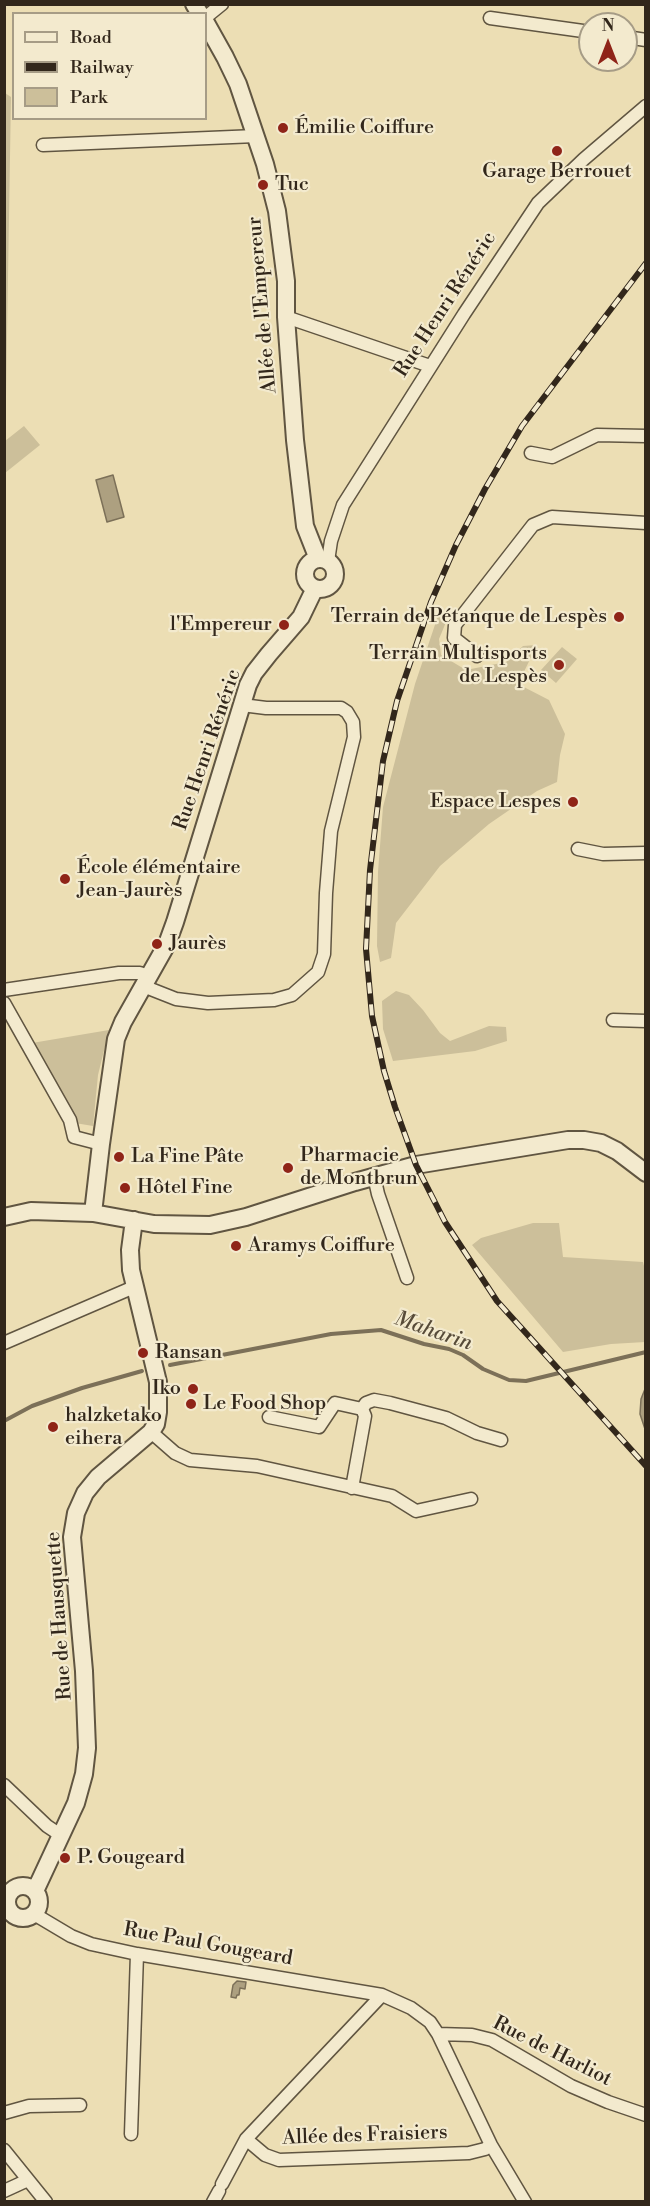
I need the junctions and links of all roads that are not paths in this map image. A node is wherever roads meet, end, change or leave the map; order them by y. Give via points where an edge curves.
1 (222, 4) edge
2 (207, 16) edge
3 (490, 18) dead end
4 (207, 25) edge
5 (578, 30) edge
6 (645, 106) edge
7 (256, 136) junction
8 (43, 145) dead end
9 (286, 317) junction
10 (430, 366) junction
11 (645, 436) edge
12 (531, 453) dead end
13 (645, 523) edge
14 (323, 560) junction
15 (477, 656) dead end
16 (242, 705) junction
17 (578, 849) dead end
18 (645, 853) edge
19 (146, 981) junction
20 (4, 990) edge
21 (4, 1003) edge
22 (613, 1020) dead end
23 (645, 1021) edge
24 (100, 1144) junction
25 (645, 1173) edge
26 (374, 1176) junction
27 (93, 1213) junction
28 (4, 1217) edge
29 (134, 1220) junction
30 (407, 1278) dead end
31 (134, 1287) junction
32 (4, 1343) edge
33 (362, 1408) junction
34 (269, 1417) dead end
35 (151, 1432) junction
36 (501, 1440) dead end
37 (352, 1488) junction
38 (471, 1499) dead end
39 (4, 1785) edge
40 (62, 1836) junction
41 (35, 1892) junction
42 (7, 1893) edge
43 (34, 1914) junction
44 (8, 1915) edge
45 (137, 1954) junction
46 (382, 1995) junction
47 (438, 2034) junction
48 (80, 2105) dead end
49 (4, 2112) edge
50 (645, 2115) edge
51 (131, 2134) dead end
52 (246, 2139) junction
53 (491, 2145) junction
54 (4, 2150) edge
55 (28, 2180) junction
56 (4, 2191) edge
57 (218, 2192) edge
58 (46, 2202) edge
59 (525, 2202) edge

1 - 2 street
3 - 5 street
4 - 7 street, Allée de l'Empereur via 234,75
6 - 10 street, Rue Henri Rénéric via 538,202
7 - 8 street
7 - 9 street, Allée de l'Empereur via 279,222
9 - 10 street
9 - 14 street, Allée de l'Empereur via 305,526
10 - 14 street, Rue Henri Rénéric via 344,505
11 - 12 street via 597,435 552,457
13 - 15 street via 552,517 533,525 455,625 454,638
14 - 16 street, Rue Henri Rénéric via 309,563 307,582 315,588 301,618 254,673
16 - 19 street, Rue Henri Rénéric via 175,922
16 - 19 street via 341,708 353,722 354,737 331,831 324,954 318,972 292,995 274,1000 187,1001 176,999
17 - 18 street via 603,854
19 - 20 street via 140,973 119,973
19 - 24 street, Rue Henri Rénéric via 116,1039
21 - 24 street via 70,1119 74,1137
22 - 23 street
24 - 27 street, Rue Henri Rénéric
25 - 26 street via 601,1143 568,1140
26 - 29 street via 210,1225
26 - 30 street
27 - 28 street via 31,1211
27 - 29 street
29 - 31 street via 130,1250
31 - 32 street
31 - 35 street via 158,1382 158,1412
33 - 34 street via 335,1403 319,1427
33 - 36 street via 374,1400 390,1403 446,1418
33 - 37 street via 365,1416
35 - 37 street via 175,1453 190,1460 257,1466
35 - 40 street, Rue de Hausquette via 98,1477 76,1513 72,1536 87,1748 76,1803
37 - 38 street via 392,1496 416,1511
39 - 40 street
40 - 41 street, Rue de Hausquette
41 - 42 street via 21,1886
41 - 43 street via 39,1901
42 - 44 street
43 - 44 street via 19,1918
43 - 45 street, Rue Paul Gougeard via 70,1936
45 - 46 street, Rue Paul Gougeard
45 - 51 street
46 - 47 street, Rue Paul Gougeard via 417,2011
46 - 52 street
47 - 50 street, Rue de Harliot via 492,2040 570,2086
47 - 53 street, Rue Paul Gougeard
48 - 49 street via 29,2106
52 - 53 street, Allée des Fraisiers via 265,2155 279,2160 469,2153
52 - 57 street
53 - 59 street, Rue Paul Gougeard
54 - 55 street
55 - 56 street
55 - 58 street

